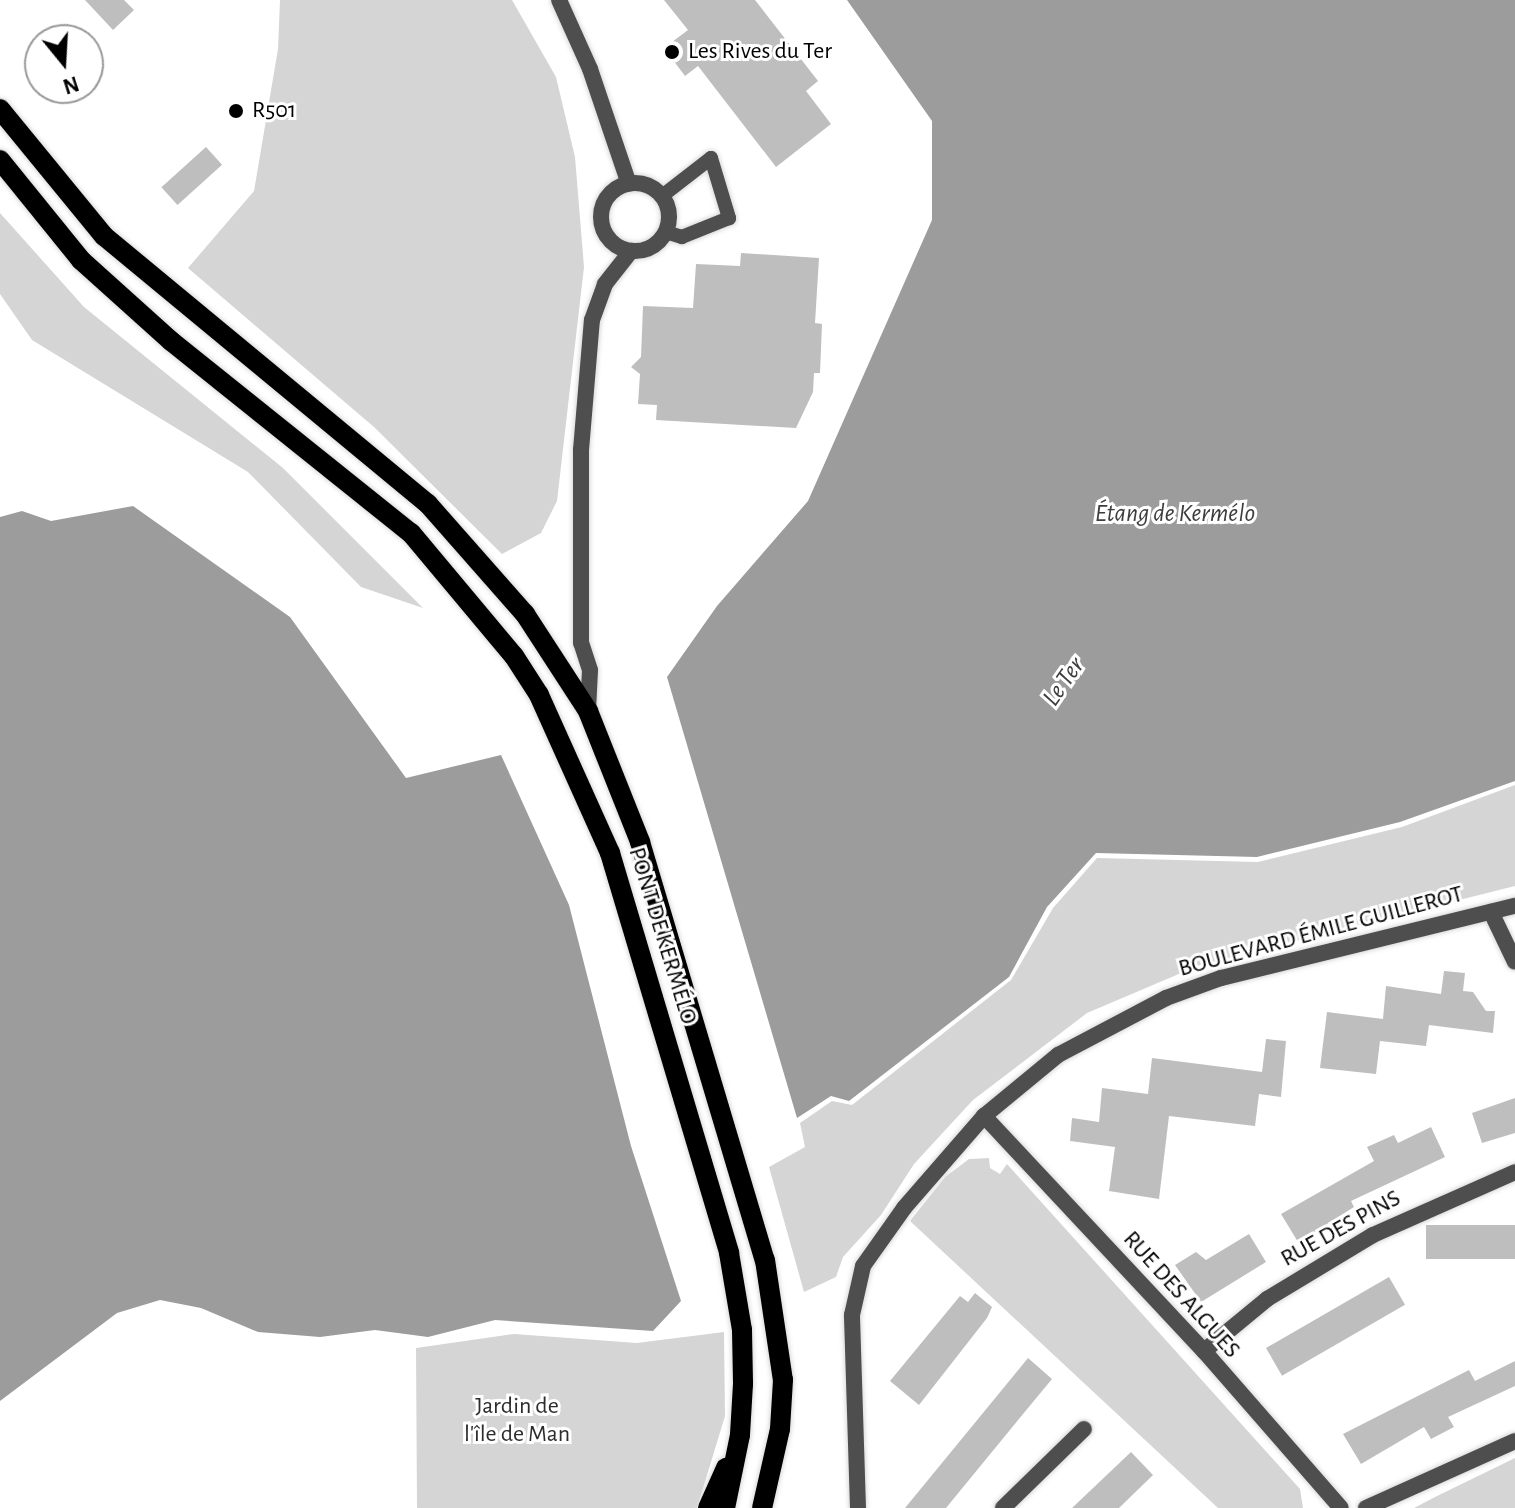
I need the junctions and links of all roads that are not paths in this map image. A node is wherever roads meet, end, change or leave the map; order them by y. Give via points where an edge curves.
1 (559, 0) edge
2 (0, 109) edge
3 (0, 160) edge
4 (629, 184) junction
5 (662, 196) junction
6 (666, 232) junction
7 (631, 251) junction
8 (588, 711) junction
9 (1515, 906) edge
10 (1491, 912) junction
11 (1515, 962) edge
12 (984, 1116) junction
13 (1515, 1172) edge
14 (1204, 1351) junction
15 (1084, 1429) dead end
16 (740, 1435) junction
17 (1515, 1441) edge
18 (708, 1508) edge
19 (725, 1508) edge
20 (762, 1508) edge
21 (858, 1508) edge
22 (1003, 1508) edge
23 (1341, 1508) edge
24 (1366, 1508) edge

1 - 4 street via 590,69
2 - 8 main road, PONT DE KERMÉLO via 104,236 428,504 525,614
3 - 16 main road, PONT DE KERMÉLO via 81,260 411,533 514,656 554,725 610,853 705,1168 729,1253 742,1330
4 - 5 street via 647,185
4 - 7 street via 604,203 602,224 612,242
5 - 6 street via 669,213
5 - 6 lane via 711,158 729,218 682,237
6 - 7 street via 651,248
7 - 8 street via 596,302 591,335 581,450 581,643 590,670
8 - 20 main road, PONT DE KERMÉLO via 640,842 765,1260 781,1352 780,1429
9 - 10 street, BOULEVARD ÉMILE GUILLEROT
10 - 11 street
10 - 12 street, BOULEVARD ÉMILE GUILLEROT via 1221,978 1166,998 1058,1055
12 - 14 street, RUE DES ALGUES
12 - 21 street, BOULEVARD ÉMILE GUILLEROT via 904,1208 863,1266 852,1315
13 - 14 street, RUE DES PINS via 1373,1235 1267,1299
14 - 23 street, RUE DES ALGUES
15 - 22 street
16 - 18 main road
16 - 19 main road
17 - 24 street

